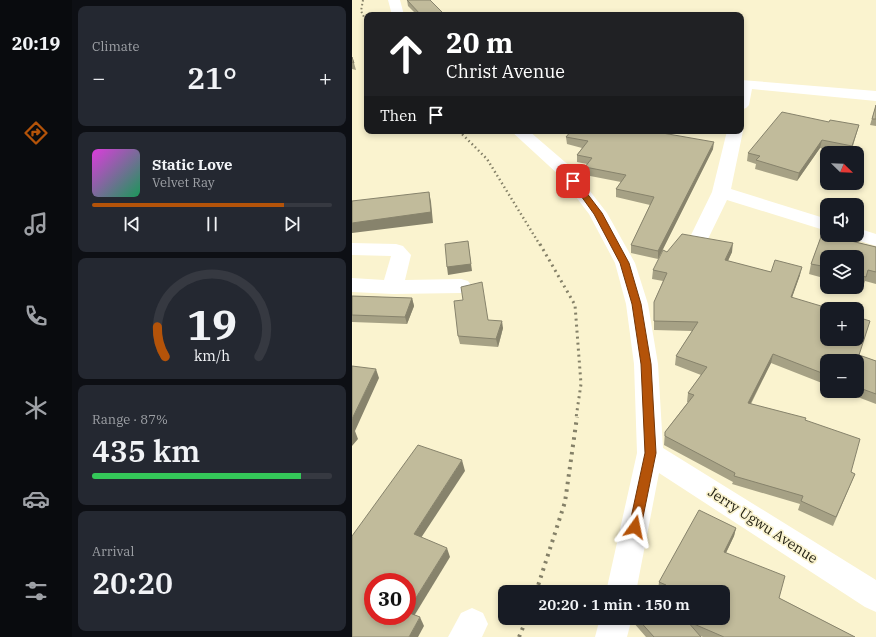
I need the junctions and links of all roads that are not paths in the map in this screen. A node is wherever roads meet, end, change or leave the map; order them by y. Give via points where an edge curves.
1 (394, 0) edge
2 (397, 12) edge
3 (744, 84) edge
4 (876, 96) edge
5 (523, 134) edge
6 (734, 134) edge
7 (720, 192) junction
8 (820, 223) edge
9 (701, 235) dead end
10 (864, 236) edge
11 (876, 240) edge
12 (352, 250) edge
13 (352, 285) edge
14 (462, 286) edge
15 (393, 287) junction
16 (650, 453) junction
17 (623, 585) edge
18 (876, 597) edge
19 (614, 625) edge
20 (611, 637) edge

1 - 2 street
3 - 4 street
5 - 16 street via 581,189 598,213 625,263 637,304 646,364
6 - 7 street
7 - 8 street
7 - 9 street
10 - 11 street
12 - 15 street via 396,250 401,255
13 - 15 street
14 - 15 street
16 - 17 street
16 - 18 street, Jerry Ugwu Avenue
19 - 20 street

